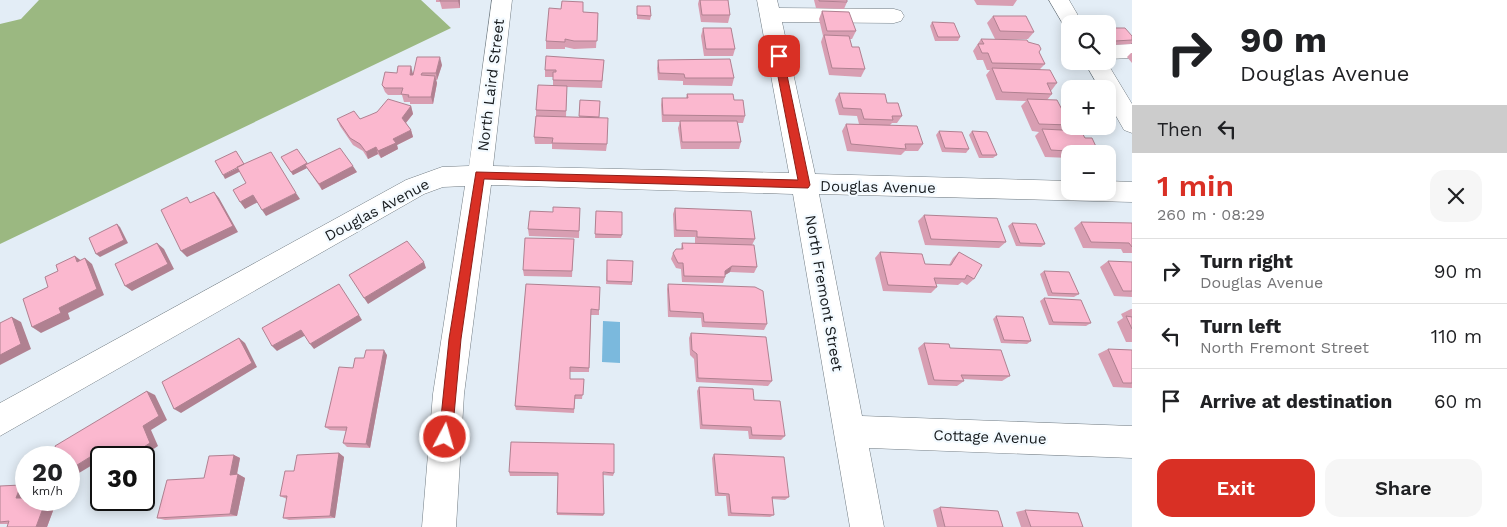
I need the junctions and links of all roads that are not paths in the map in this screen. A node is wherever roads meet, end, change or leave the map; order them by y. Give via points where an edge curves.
1 (502, 0) edge
2 (1059, 0) edge
3 (769, 7) edge
4 (1068, 15) edge
5 (894, 16) dead end
6 (1132, 51) edge
7 (1116, 52) edge
8 (1101, 70) edge
9 (1132, 124) edge
10 (479, 175) junction
11 (804, 185) junction
12 (1061, 191) edge
13 (1116, 192) edge
14 (1132, 192) edge
15 (0, 420) edge
16 (849, 431) junction
17 (1132, 442) edge
18 (439, 527) edge
19 (867, 527) edge

1 - 10 street, North Laird Street
2 - 4 street
3 - 5 street
3 - 11 street, North Fremont Street
6 - 7 street
8 - 9 street
10 - 11 street, Douglas Avenue
10 - 15 street, Douglas Avenue via 442,177 415,187
10 - 18 street, North Laird Street via 455,339
11 - 12 street, Douglas Avenue
11 - 16 street, North Fremont Street
13 - 14 street
16 - 17 street, Cottage Avenue
16 - 19 street, North Fremont Street

